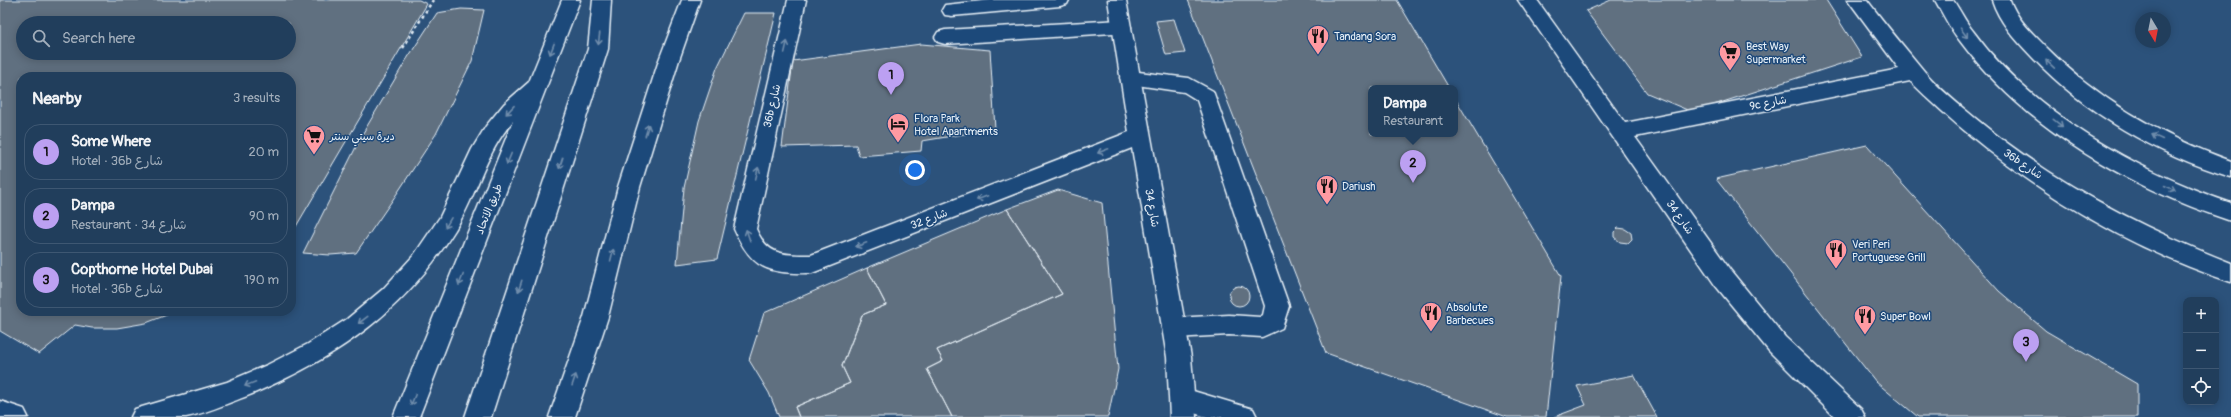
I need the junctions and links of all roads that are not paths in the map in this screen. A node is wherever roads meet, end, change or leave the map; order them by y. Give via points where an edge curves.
1 (572, 0) edge
2 (602, 0) edge
3 (691, 0) edge
4 (797, 0) edge
5 (1060, 0) edge
6 (1117, 0) edge
7 (1528, 0) edge
8 (1857, 0) edge
9 (1944, 0) edge
10 (2001, 0) edge
11 (952, 10) dead end
12 (1121, 27) junction
13 (944, 37) dead end
14 (1915, 73) junction
15 (1130, 78) junction
16 (539, 84) junction
17 (1620, 132) junction
18 (1140, 136) junction
19 (2231, 169) edge
20 (748, 211) joint
21 (2231, 212) edge
22 (2231, 273) edge
23 (1174, 328) junction
24 (1183, 408) edge
25 (0, 412) edge
26 (15, 417) edge
27 (144, 417) edge
28 (406, 417) edge
29 (478, 417) edge
30 (562, 417) edge
31 (1244, 417) edge
32 (1852, 417) edge

1 -> 16 street, طريق الاتحاد
2 -> 29 street via 598,49
30 -> 3 street via 596,317 629,187
20 -> 4 street, 36b شارع
5 - 11 street
6 - 12 street, شارع 34
7 - 17 street, شارع 34
8 - 14 street, 36b شارع
9 -> 21 street via 1974,46 2001,76 2075,136 2120,164
19 -> 10 street via 2141,130 2069,82 2021,33
12 - 13 street
12 - 15 street, شارع 34
14 - 17 street, 9c شارع
14 - 22 street, 36b شارع via 1956,113 1998,147 2062,191 2198,261
15 - 18 street, شارع 34
15 - 23 street via 1189,85 1206,96 1277,306 1274,321 1262,327 1229,325
16 -> 27 street via 519,100 488,138 461,199 431,250 410,276 366,317 282,371 191,406
16 -> 28 street, طريق الاتحاد
17 - 32 street, شارع 34 via 1723,278 1777,344
18 -> 20 street, شارع 32 via 812,264 788,264 766,259 752,246 745,229
18 - 23 street, شارع 34
23 - 24 street, شارع 34 via 1180,357
24 - 31 street
25 - 26 street

